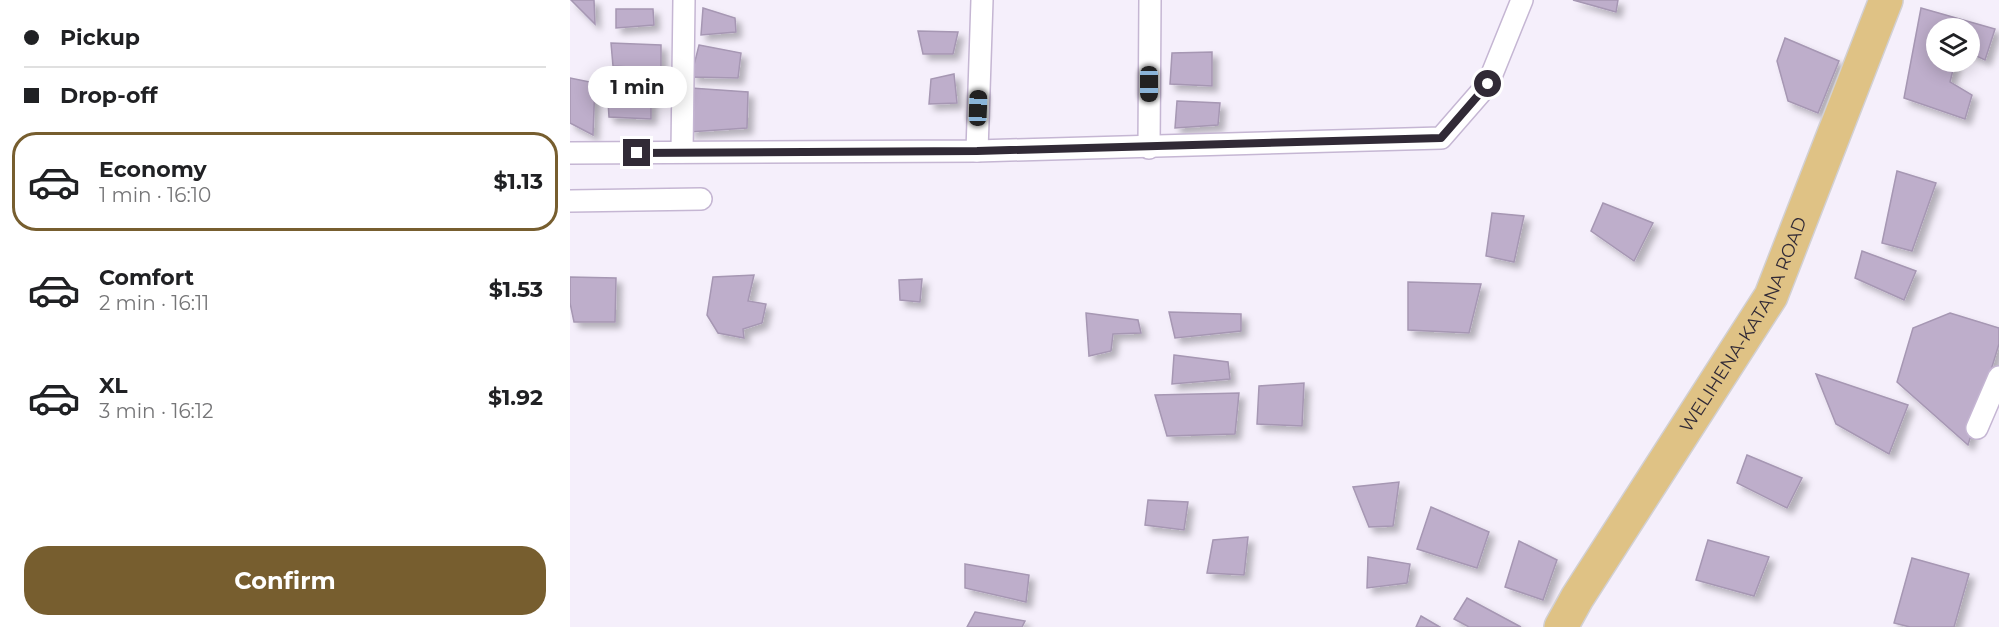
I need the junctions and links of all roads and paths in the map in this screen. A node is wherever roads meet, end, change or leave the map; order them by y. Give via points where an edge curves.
1 (684, 0) edge
2 (982, 0) edge
3 (1150, 0) edge
4 (1522, 0) edge
5 (1886, 0) edge
6 (1149, 147) junction
7 (977, 151) junction
8 (682, 152) junction
9 (570, 153) edge
10 (700, 199) dead end
11 (570, 201) edge
12 (1999, 376) edge
13 (1977, 428) dead end
14 (1561, 627) edge

1 - 8 street
2 - 7 street
3 - 6 street
4 - 6 street via 1488,84 1441,138
5 - 14 main road, WELIHENA-KATANA ROAD via 1771,296
6 - 7 street
7 - 8 street
8 - 9 street
10 - 11 street
12 - 13 street

